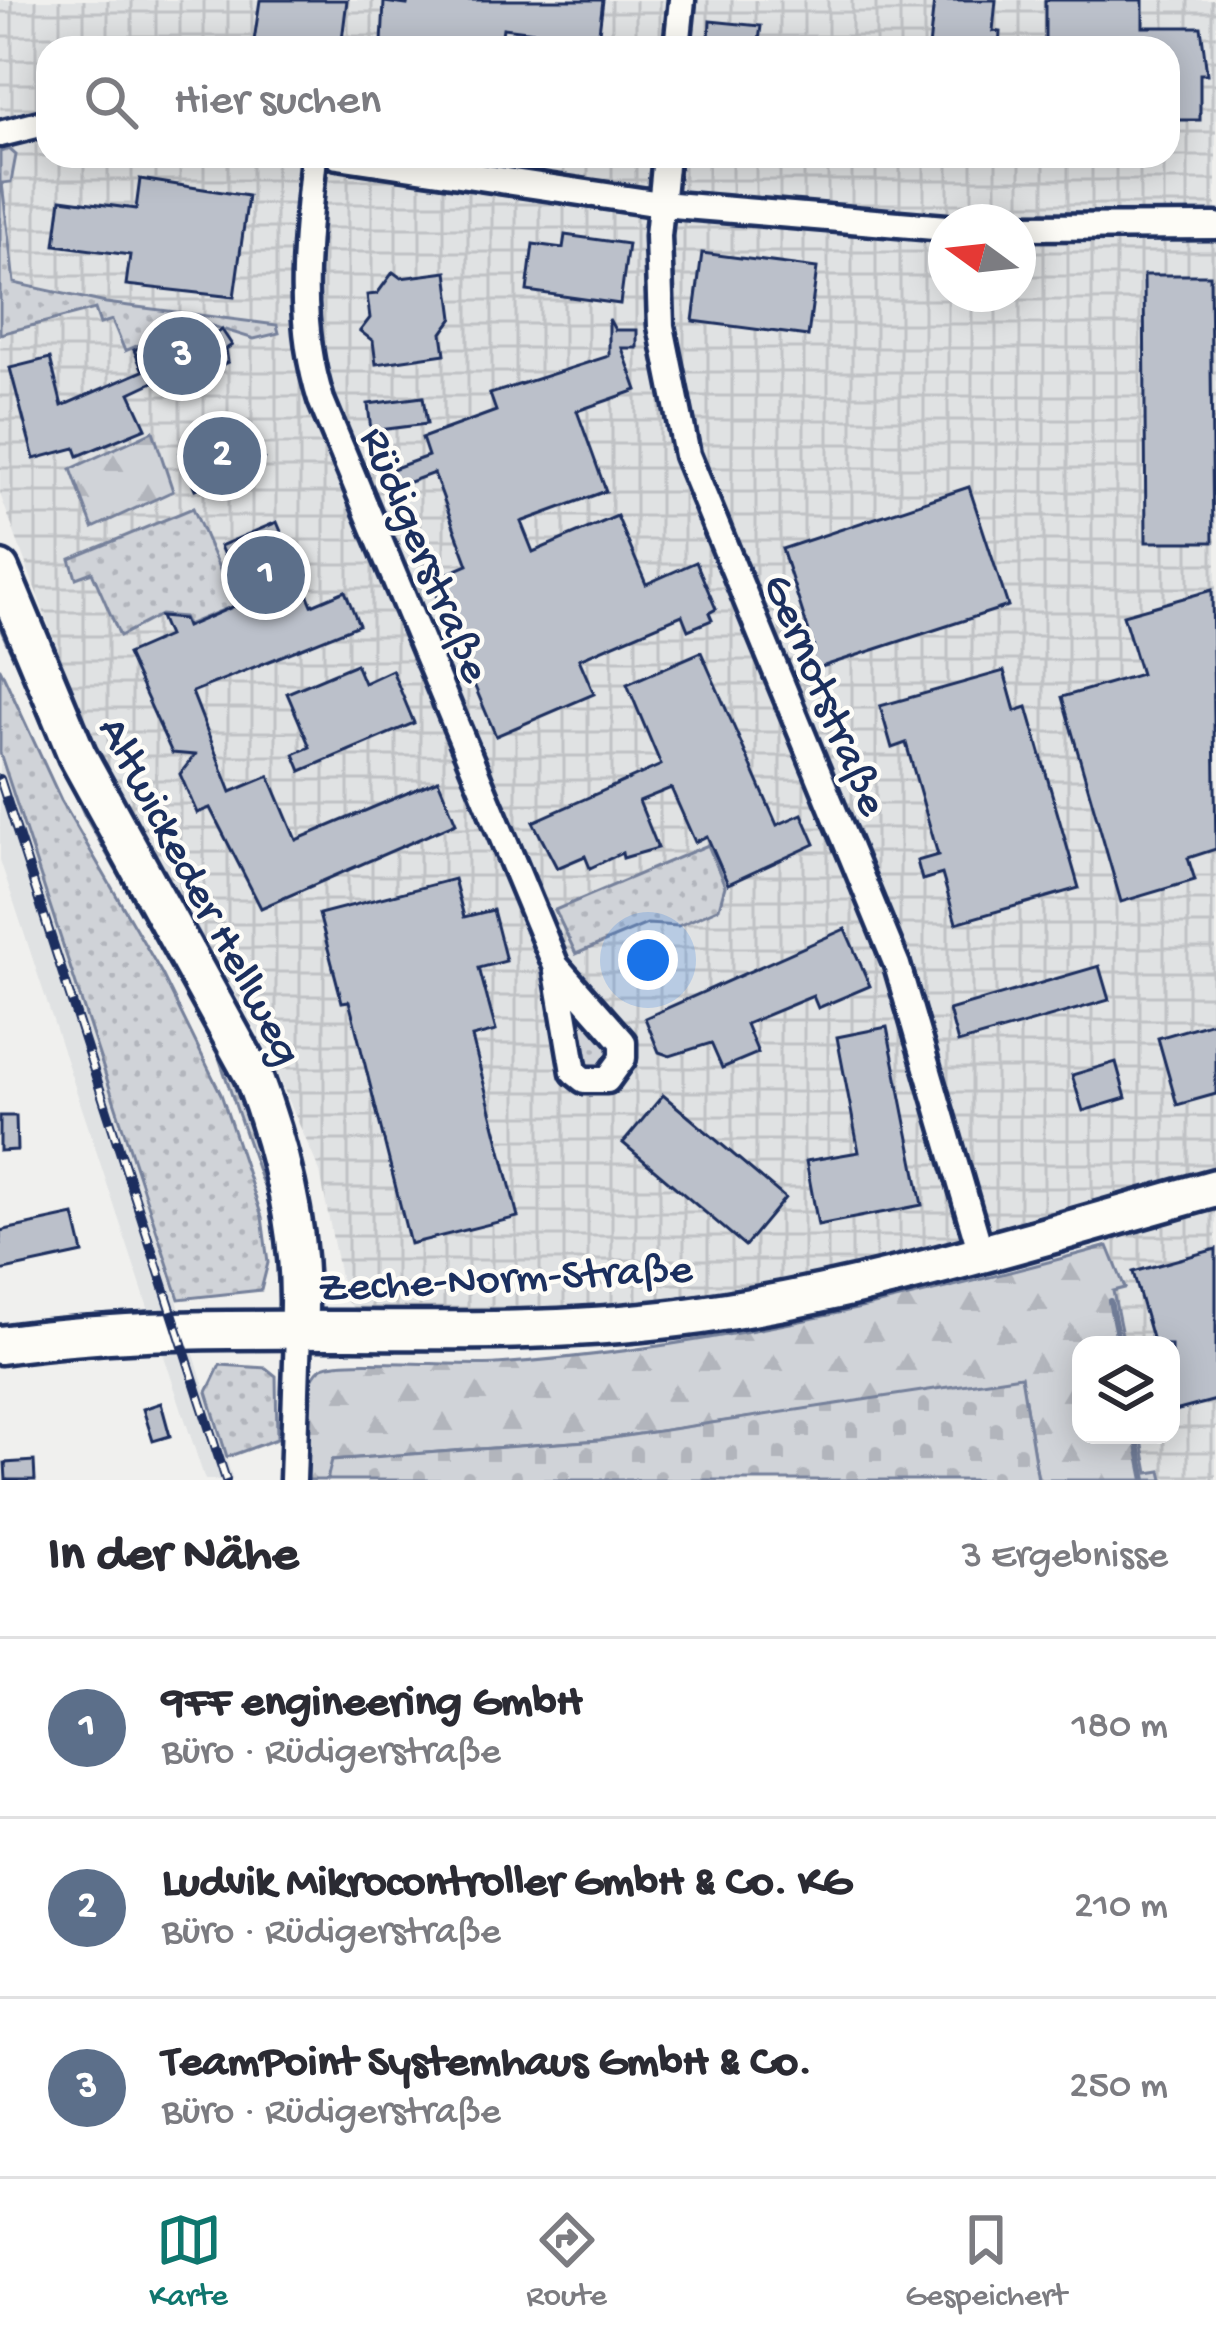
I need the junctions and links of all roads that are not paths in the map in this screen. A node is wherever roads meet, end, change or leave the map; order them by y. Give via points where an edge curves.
1 (682, 0) edge
2 (678, 36) edge
3 (36, 125) edge
4 (0, 134) edge
5 (313, 168) edge
6 (419, 168) edge
7 (665, 168) edge
8 (661, 204) junction
9 (928, 226) edge
10 (1216, 226) edge
11 (1036, 227) edge
12 (0, 570) edge
13 (556, 966) dead end
14 (1216, 1187) edge
15 (981, 1253) junction
16 (298, 1332) junction
17 (0, 1345) edge
18 (293, 1480) edge

1 - 2 street
3 - 4 street
5 - 13 street, Rüdigerstraße via 303,293 313,373
6 - 8 street
7 - 8 street, Gernotstraße
8 - 9 street
8 - 15 street, Gernotstraße via 661,326 687,455 897,965
10 - 11 street
12 - 16 main road, Altwickeder Hellweg via 77,755 253,1075 298,1244
14 - 15 main road, Zeche-Norm-Straße
15 - 16 main road, Zeche-Norm-Straße via 678,1318 531,1330
16 - 17 main road, Zeche-Norm-Straße via 143,1330
16 - 18 street

